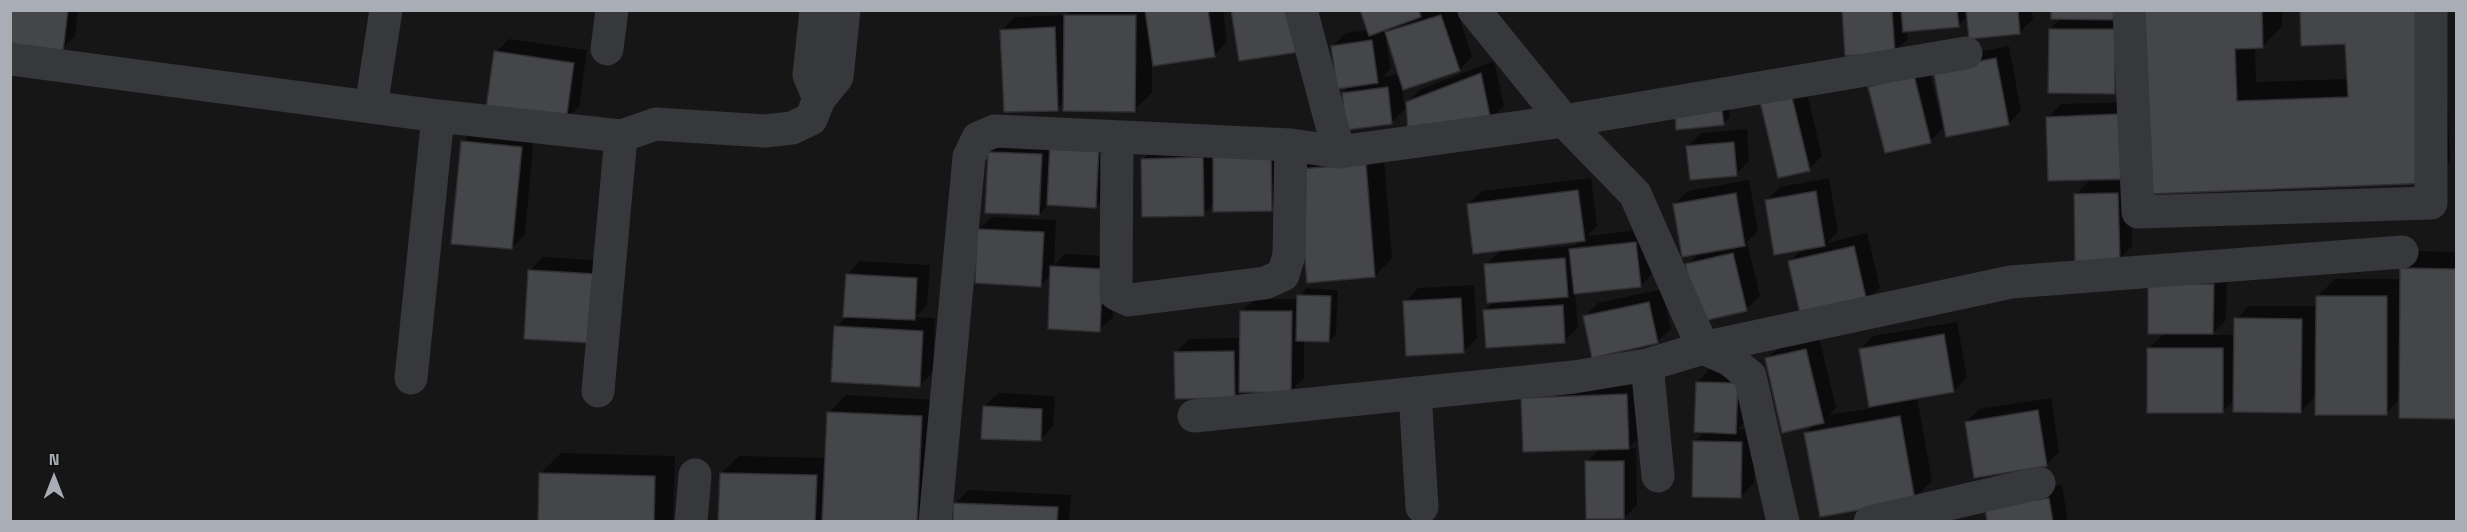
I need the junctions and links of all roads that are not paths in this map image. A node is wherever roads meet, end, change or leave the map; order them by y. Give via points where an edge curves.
1 (386, 10) edge
2 (612, 10) edge
3 (1301, 10) edge
4 (1474, 10) edge
5 (2129, 10) edge
6 (2431, 10) edge
7 (830, 13) edge
8 (607, 49) dead end
9 (1966, 52) dead end
10 (10, 59) edge
11 (371, 107) junction
12 (438, 116) junction
13 (1564, 121) junction
14 (621, 136) junction
15 (1117, 138) junction
16 (1291, 145) junction
17 (1339, 152) junction
18 (2402, 252) dead end
19 (1703, 348) junction
20 (1647, 365) junction
21 (411, 378) dead end
22 (598, 391) dead end
23 (1415, 393) junction
24 (1194, 416) dead end
25 (695, 475) dead end
26 (1658, 476) dead end
27 (2039, 483) dead end
28 (1422, 507) dead end
29 (691, 522) edge
30 (935, 522) edge
31 (1784, 522) edge
32 (1870, 522) edge

1 - 11 street
2 - 8 street
3 - 17 street
4 - 13 street
5 - 6 street via 2138,212 2432,203
7 - 14 street via 809,75 819,99 811,119 792,128 765,131 656,124
9 - 13 street
10 - 11 street
11 - 12 street
12 - 14 street
12 - 21 street
13 - 17 street
13 - 19 street via 1635,194
14 - 22 street
15 - 16 street
15 - 16 street via 1116,294 1129,300 1265,283 1283,275 1289,255
15 - 30 street via 995,131 978,138 969,157
16 - 17 street
18 - 19 street via 2011,282
19 - 20 street
19 - 31 street via 1730,360 1750,376
20 - 23 street via 1574,377
20 - 26 street
23 - 24 street
23 - 28 street
25 - 29 street
27 - 32 street

